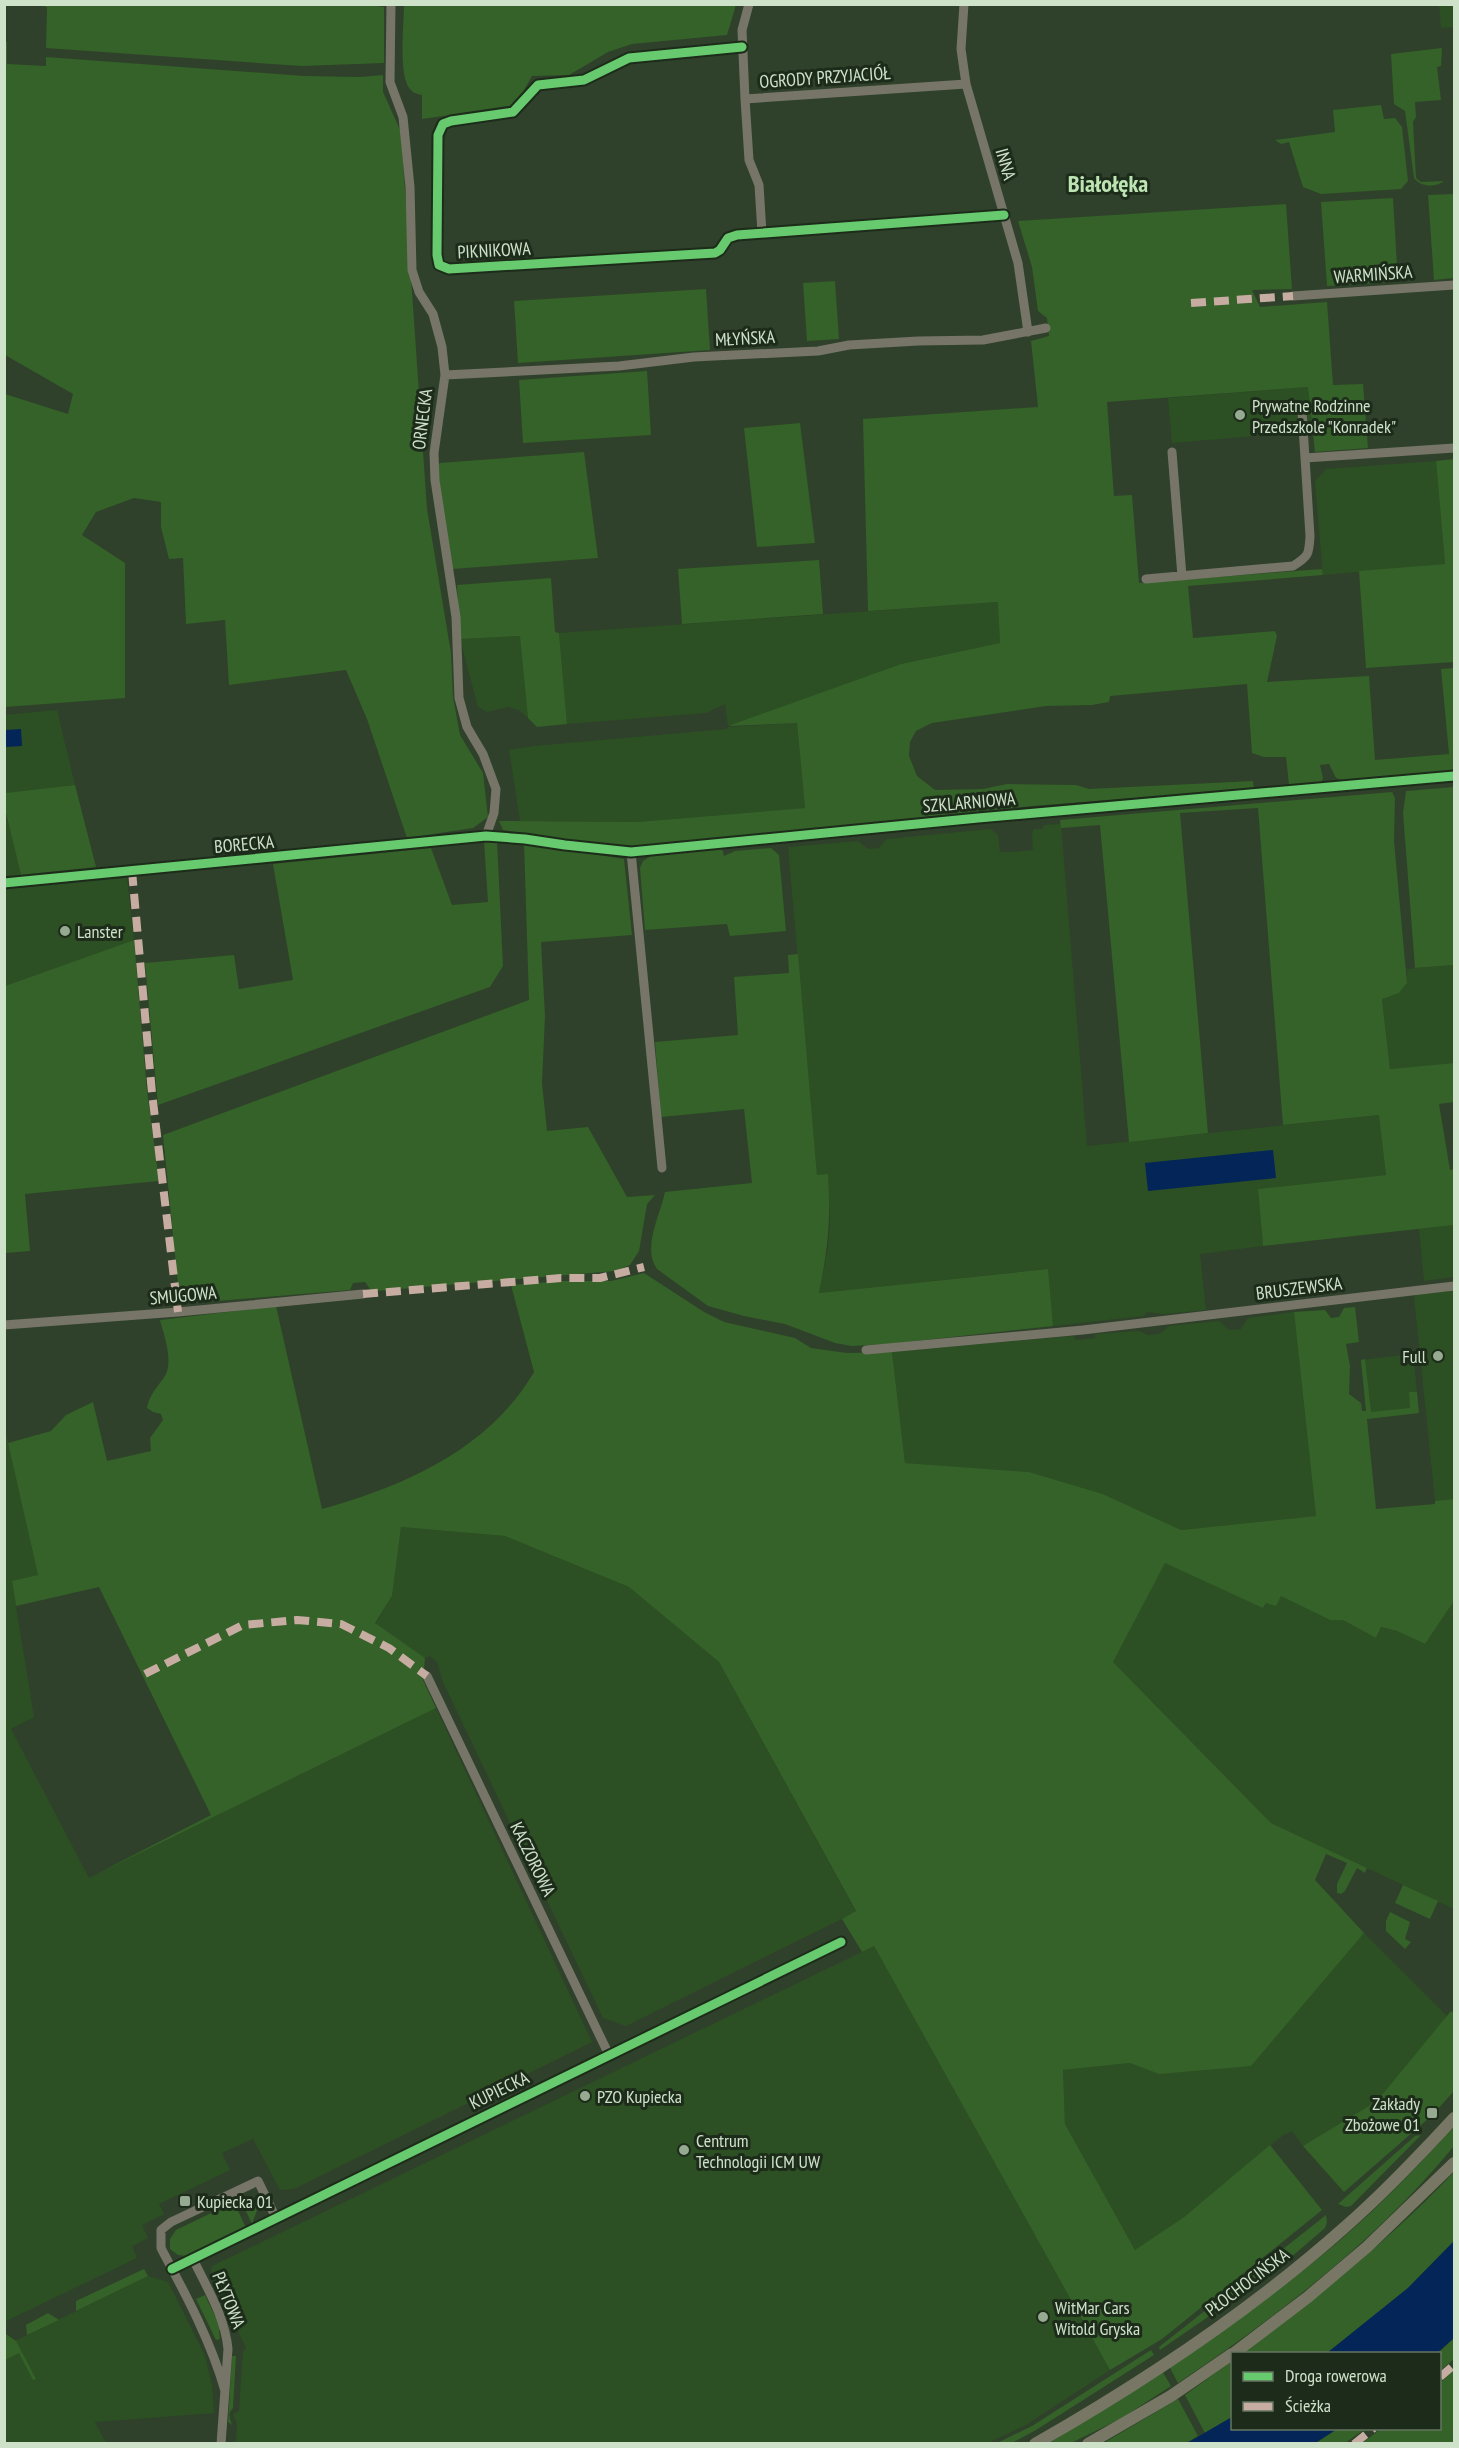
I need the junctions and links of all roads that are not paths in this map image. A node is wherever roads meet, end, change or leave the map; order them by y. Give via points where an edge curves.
1 (392, 4) edge
2 (749, 4) edge
3 (964, 4) edge
4 (742, 47) junction
5 (966, 84) junction
6 (745, 99) junction
7 (1004, 215) junction
8 (762, 233) junction
9 (1455, 285) edge
10 (1293, 296) dead end
11 (1046, 328) dead end
12 (1028, 332) junction
13 (445, 375) junction
14 (1302, 411) dead end
15 (1455, 448) edge
16 (1172, 452) dead end
17 (1305, 458) junction
18 (1182, 576) junction
19 (1146, 579) dead end
20 (1455, 776) edge
21 (486, 836) junction
22 (631, 852) junction
23 (4, 883) edge
24 (662, 1167) dead end
25 (1455, 1286) edge
26 (363, 1294) dead end
27 (4, 1325) edge
28 (866, 1350) dead end
29 (427, 1677) dead end
30 (841, 1942) dead end
31 (609, 2055) junction
32 (1455, 2118) edge
33 (1455, 2163) edge
34 (276, 2218) junction
35 (193, 2259) junction
36 (172, 2269) junction
37 (1236, 2352) edge
38 (1231, 2355) edge
39 (225, 2391) junction
40 (221, 2444) edge
41 (1035, 2444) edge
42 (1088, 2444) edge

1 - 13 street, ORNECKA via 390,82 403,117 412,270 414,284 439,329
2 - 4 street, OGRODY PRZYJACIÓŁ via 742,26
3 - 5 street, INNA via 961,49
4 - 6 street, OGRODY PRZYJACIÓŁ
4 - 8 street, PIKNIKOWA via 629,58 584,80 538,86 513,112 443,124 438,135 437,260 441,267 449,269 715,253 728,238
5 - 6 street, OGRODY PRZYJACIÓŁ
5 - 7 street, INNA
6 - 8 street via 749,160 759,185
7 - 8 street, PIKNIKOWA
7 - 12 street, INNA via 1018,263
9 - 10 street, WARMIŃSKA
11 - 12 street, MŁYŃSKA
12 - 13 street, MŁYŃSKA via 983,340 849,345 818,351 694,357 619,366
13 - 21 street, ORNECKA via 434,471 456,617 459,698 467,727 483,754 496,789
14 - 17 street
15 - 17 street
16 - 18 street
17 - 18 street via 1310,552 1304,560 1293,566
18 - 19 street
20 - 22 street, SZKLARNIOWA
21 - 22 street, SZKLARNIOWA
21 - 23 street, BORECKA
22 - 24 street
25 - 28 street, BRUSZEWSKA
26 - 27 street, SMUGOWA
29 - 31 street, KACZOROWA
30 - 31 street, KUPIECKA
31 - 34 street, KUPIECKA
32 - 41 main road, PŁOCHOCIŃSKA via 1384,2191 1287,2276 1154,2370
33 - 37 main road via 1367,2247
34 - 35 street, KUPIECKA
34 - 36 street via 258,2181 191,2212 161,2230 161,2248
35 - 36 street, KUPIECKA
35 - 39 street, PŁYTOWA via 227,2336
36 - 39 street, PŁYTOWA via 219,2368
38 - 42 main road
39 - 40 street, PŁYTOWA

